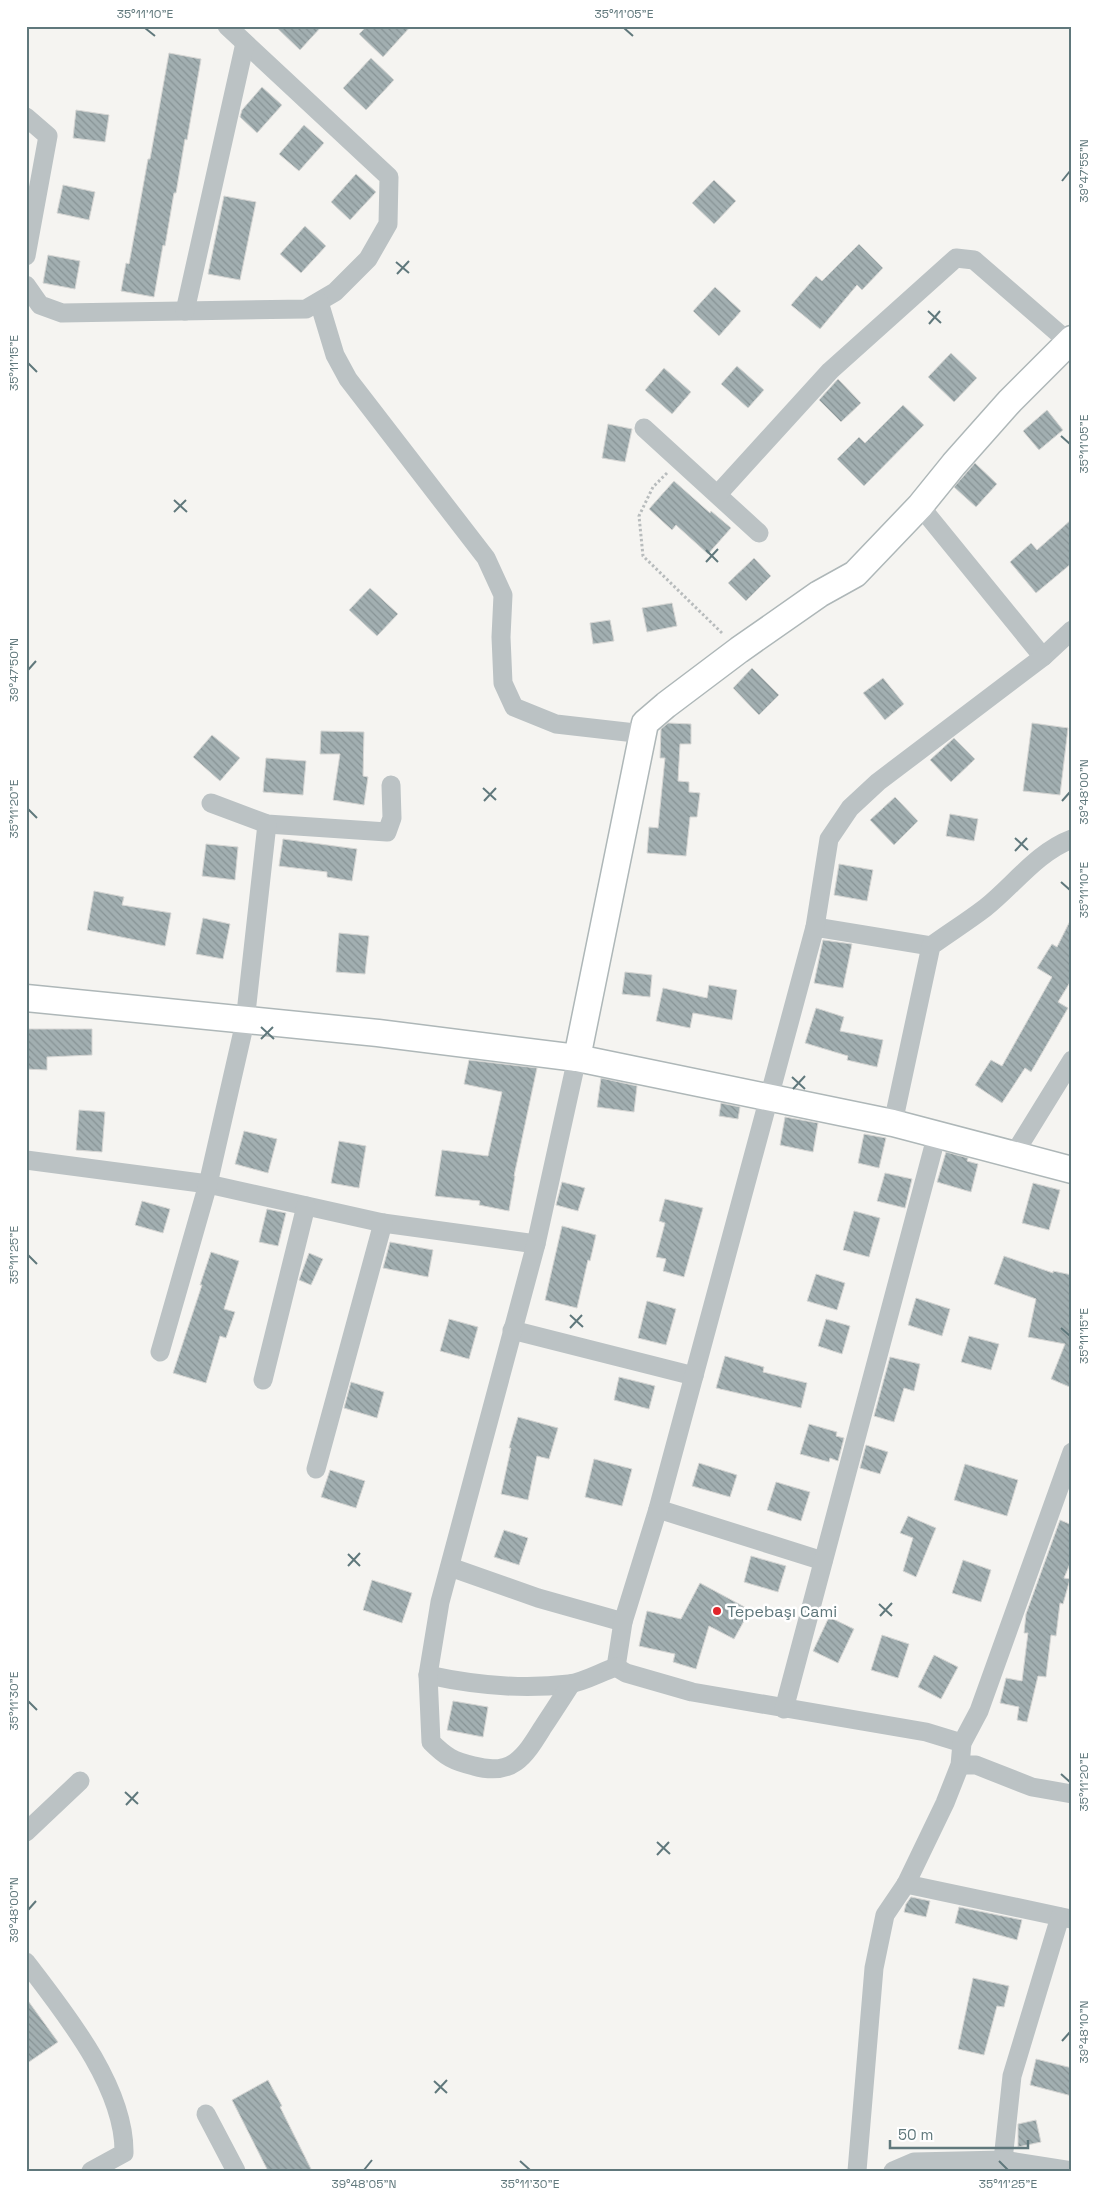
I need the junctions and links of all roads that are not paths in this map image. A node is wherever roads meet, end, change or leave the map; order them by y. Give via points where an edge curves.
1 (227, 26) edge
2 (245, 43) junction
3 (26, 117) edge
4 (26, 256) edge
5 (26, 285) edge
6 (319, 302) junction
7 (185, 311) junction
8 (1071, 342) edge
9 (644, 428) dead end
10 (718, 494) junction
11 (920, 506) junction
12 (759, 533) dead end
13 (1072, 630) edge
14 (1043, 657) junction
15 (644, 734) junction
16 (391, 785) dead end
17 (211, 803) dead end
18 (267, 824) junction
19 (1072, 839) edge
20 (815, 927) junction
21 (931, 946) junction
22 (26, 998) edge
23 (245, 1022) junction
24 (576, 1058) junction
25 (1072, 1060) edge
26 (770, 1096) junction
27 (893, 1123) junction
28 (938, 1134) junction
29 (1014, 1154) junction
30 (26, 1160) edge
31 (1072, 1170) edge
32 (208, 1184) junction
33 (306, 1206) junction
34 (383, 1223) junction
35 (536, 1244) junction
36 (512, 1330) junction
37 (160, 1352) dead end
38 (694, 1376) junction
39 (263, 1380) dead end
40 (1072, 1452) edge
41 (316, 1468) dead end
42 (658, 1509) junction
43 (824, 1561) junction
44 (450, 1567) junction
45 (623, 1622) junction
46 (616, 1667) junction
47 (428, 1675) junction
48 (571, 1684) junction
49 (784, 1709) junction
50 (962, 1743) junction
51 (960, 1765) junction
52 (80, 1781) dead end
53 (1072, 1794) edge
54 (26, 1832) edge
55 (906, 1884) junction
56 (1066, 1918) edge
57 (26, 1962) edge
58 (206, 2114) dead end
59 (1003, 2160) junction
60 (91, 2171) edge
61 (236, 2171) edge
62 (857, 2171) edge
63 (893, 2171) edge
64 (1072, 2171) edge

1 - 2 street
2 - 6 street via 389,177 388,224 368,259
2 - 7 street
3 - 4 street via 48,136
5 - 7 street via 40,305 62,313
6 - 7 street via 306,310
6 - 15 street via 335,355 348,379 486,558 503,594 503,683 514,707 556,724
8 - 10 street via 974,260 956,258 830,371
8 - 11 street via 1010,401
9 - 10 street
10 - 12 street
11 - 14 street
11 - 15 street via 854,574 819,594 666,705 645,723
13 - 14 street
14 - 20 street via 878,782 850,808 829,839
15 - 24 street
16 - 18 street via 392,818 387,832
17 - 18 street
18 - 23 street
19 - 21 street via 1040,858 985,908
20 - 21 street
20 - 26 street
21 - 27 street
22 - 23 street
23 - 24 street via 378,1033
23 - 32 street
24 - 26 street
24 - 35 street
25 - 29 street
26 - 27 street
26 - 38 street
27 - 28 street
28 - 29 street
28 - 43 street
29 - 31 street
30 - 32 street
32 - 33 street
32 - 37 street
33 - 34 street
33 - 39 street
34 - 35 street
34 - 41 street
35 - 36 street
36 - 38 street
36 - 44 street
38 - 42 street
40 - 50 street via 979,1711
42 - 43 street
42 - 45 street
43 - 49 street
44 - 45 street via 538,1598
44 - 47 street via 440,1602
45 - 46 street
46 - 48 street
46 - 49 street via 626,1673 692,1692
47 - 48 street via 468,1684 499,1686
47 - 48 street via 431,1742 454,1761 485,1769 510,1765 524,1756
49 - 50 street via 926,1732
50 - 51 street
51 - 53 street via 976,1765 1032,1787
51 - 55 street
52 - 54 street
55 - 56 street
55 - 62 street via 885,1914 874,1968
56 - 59 street via 1012,2076
57 - 60 street via 104,2074 124,2134 124,2153
58 - 61 street
59 - 63 street via 914,2162
59 - 64 street

